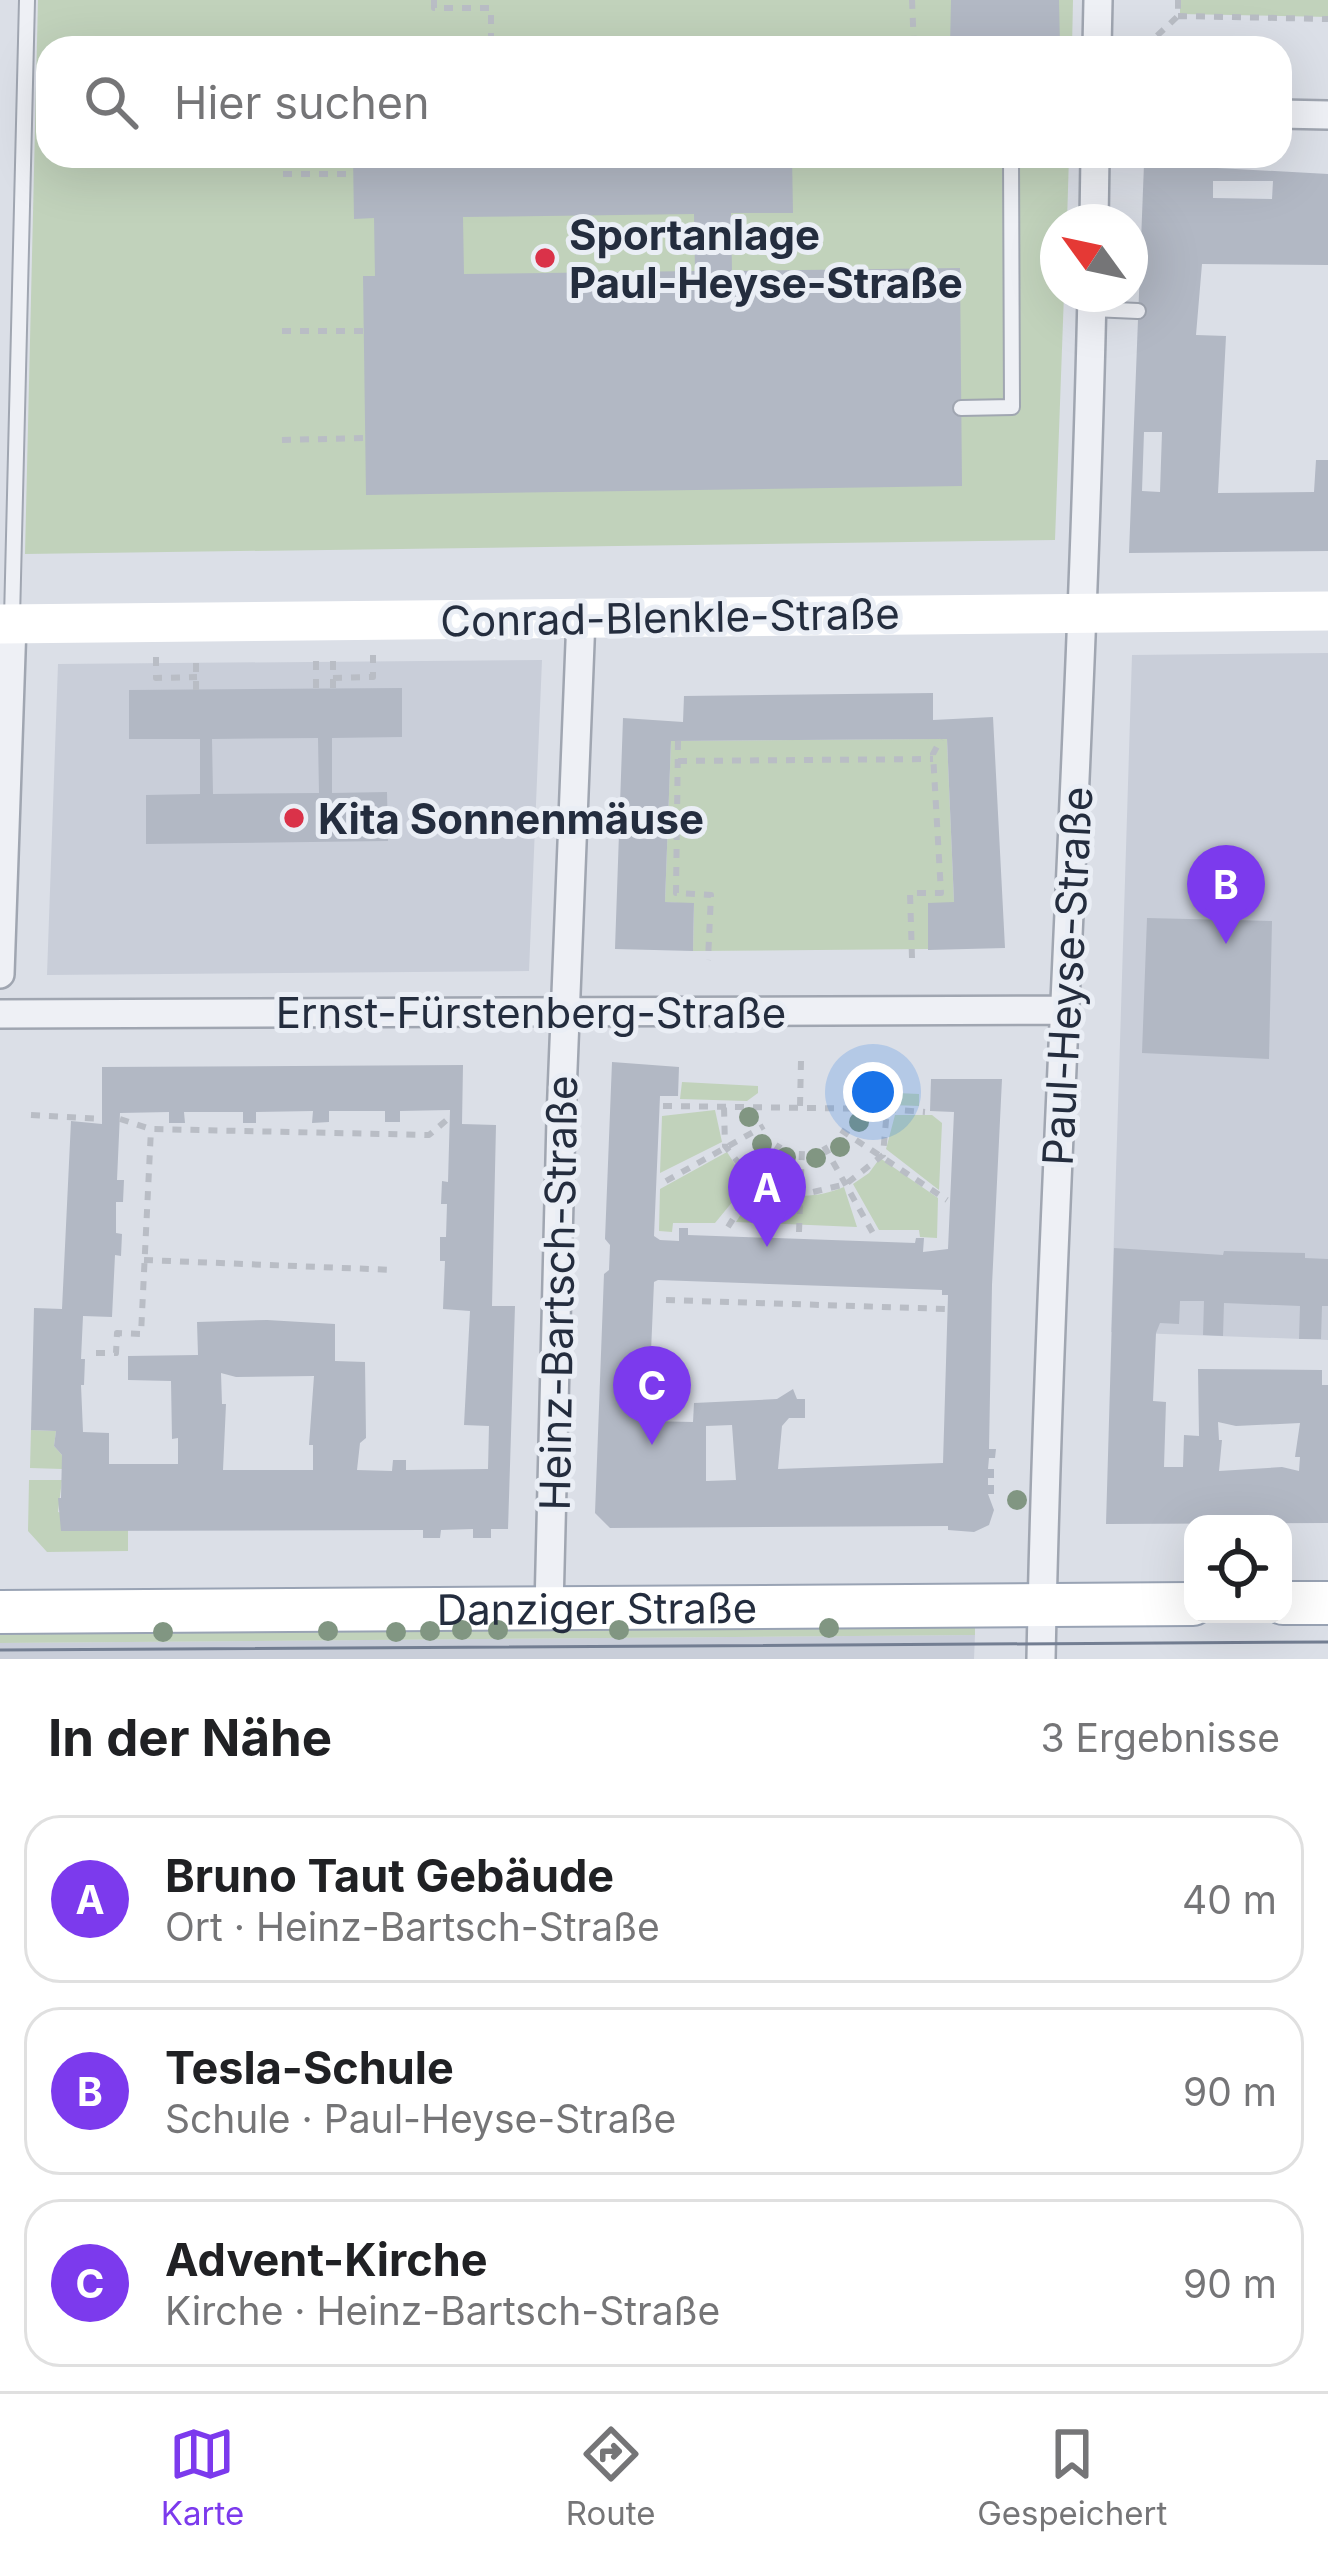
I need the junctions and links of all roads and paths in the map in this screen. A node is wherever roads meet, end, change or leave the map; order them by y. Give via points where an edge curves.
1 (27, 0) edge
2 (434, 0) edge
3 (912, 0) edge
4 (1098, 0) edge
5 (1178, 0) edge
6 (491, 4) edge
7 (1178, 16) junction
8 (1328, 20) edge
9 (490, 36) edge
10 (914, 36) edge
11 (1097, 36) edge
12 (1157, 36) edge
13 (1292, 115) edge
14 (1328, 116) edge
15 (1011, 168) edge
16 (1095, 168) edge
17 (353, 174) dead end
18 (283, 175) dead end
19 (1094, 204) edge
20 (1092, 312) edge
21 (282, 331) dead end
22 (364, 331) dead end
23 (961, 408) dead end
24 (365, 438) dead end
25 (282, 440) dead end
26 (1328, 611) edge
27 (1084, 615) junction
28 (581, 618) junction
29 (6, 624) edge
30 (333, 655) dead end
31 (373, 655) dead end
32 (196, 656) dead end
33 (316, 656) dead end
34 (156, 657) dead end
35 (196, 677) junction
36 (333, 677) junction
37 (316, 688) dead end
38 (333, 688) dead end
39 (196, 690) dead end
40 (940, 739) dead end
41 (678, 741) dead end
42 (933, 759) junction
43 (678, 761) junction
44 (912, 958) dead end
45 (708, 960) dead end
46 (0, 974) edge
47 (1063, 1010) junction
48 (565, 1013) junction
49 (0, 1014) edge
50 (801, 1061) dead end
51 (664, 1106) dead end
52 (800, 1106) junction
53 (724, 1107) junction
54 (887, 1109) junction
55 (925, 1112) dead end
56 (32, 1115) dead end
57 (449, 1118) dead end
58 (103, 1119) dead end
59 (120, 1119) dead end
60 (764, 1126) dead end
61 (151, 1130) junction
62 (842, 1130) dead end
63 (780, 1144) dead end
64 (725, 1146) junction
65 (824, 1146) dead end
66 (802, 1150) dead end
67 (883, 1155) junction
68 (757, 1179) junction
69 (666, 1181) dead end
70 (846, 1184) junction
71 (801, 1195) junction
72 (947, 1200) dead end
73 (728, 1227) dead end
74 (799, 1232) dead end
75 (874, 1235) dead end
76 (144, 1260) junction
77 (395, 1270) dead end
78 (666, 1300) dead end
79 (947, 1309) dead end
80 (96, 1353) dead end
81 (1292, 1603) edge
82 (1328, 1603) edge
83 (1043, 1604) junction
84 (1184, 1604) edge
85 (549, 1609) junction
86 (0, 1612) edge
87 (1041, 1659) edge

1 - 29 lane
2 - 6 path via 434,8
3 - 10 path
4 - 11 street
5 - 7 path
6 - 9 path
7 - 8 path
7 - 12 path
13 - 14 street
15 - 23 lane via 1012,407
16 - 19 street
17 - 18 path
20 - 27 street, Paul-Heyse-Straße
21 - 22 path
24 - 25 path
26 - 27 street, Conrad-Blenkle-Straße
27 - 28 street, Conrad-Blenkle-Straße
27 - 47 street, Paul-Heyse-Straße
28 - 29 street, Conrad-Blenkle-Straße
28 - 48 street, Heinz-Bartsch-Straße
29 - 46 street
30 - 36 path
31 - 36 path via 373,677
32 - 35 path
33 - 37 path
34 - 35 path via 156,678
35 - 39 path
36 - 38 path
40 - 42 path
41 - 43 path
42 - 43 path
42 - 44 path via 941,893 910,893
43 - 45 path via 676,893 711,896
47 - 48 street, Ernst-Fürstenberg-Straße
47 - 83 street, Paul-Heyse-Straße
48 - 49 street, Ernst-Fürstenberg-Straße
48 - 85 street, Heinz-Bartsch-Straße
50 - 52 path
51 - 53 path
52 - 53 path
52 - 54 path
53 - 64 path
54 - 55 path
54 - 67 path
56 - 58 path
57 - 61 path via 429,1135
59 - 61 path
60 - 64 path
61 - 76 path
62 - 67 path
63 - 68 path
64 - 68 path
64 - 69 path
65 - 70 path
66 - 71 path
67 - 70 path
67 - 72 path
68 - 71 path
68 - 73 path
70 - 71 path
70 - 75 path
71 - 74 path
76 - 77 path
76 - 80 path via 141,1334 117,1333 116,1353
78 - 79 path
81 - 82 main road
83 - 84 main road, Danziger Straße
83 - 85 main road, Danziger Straße
83 - 87 street, Paul-Heyse-Straße
85 - 86 main road, Danziger Straße

